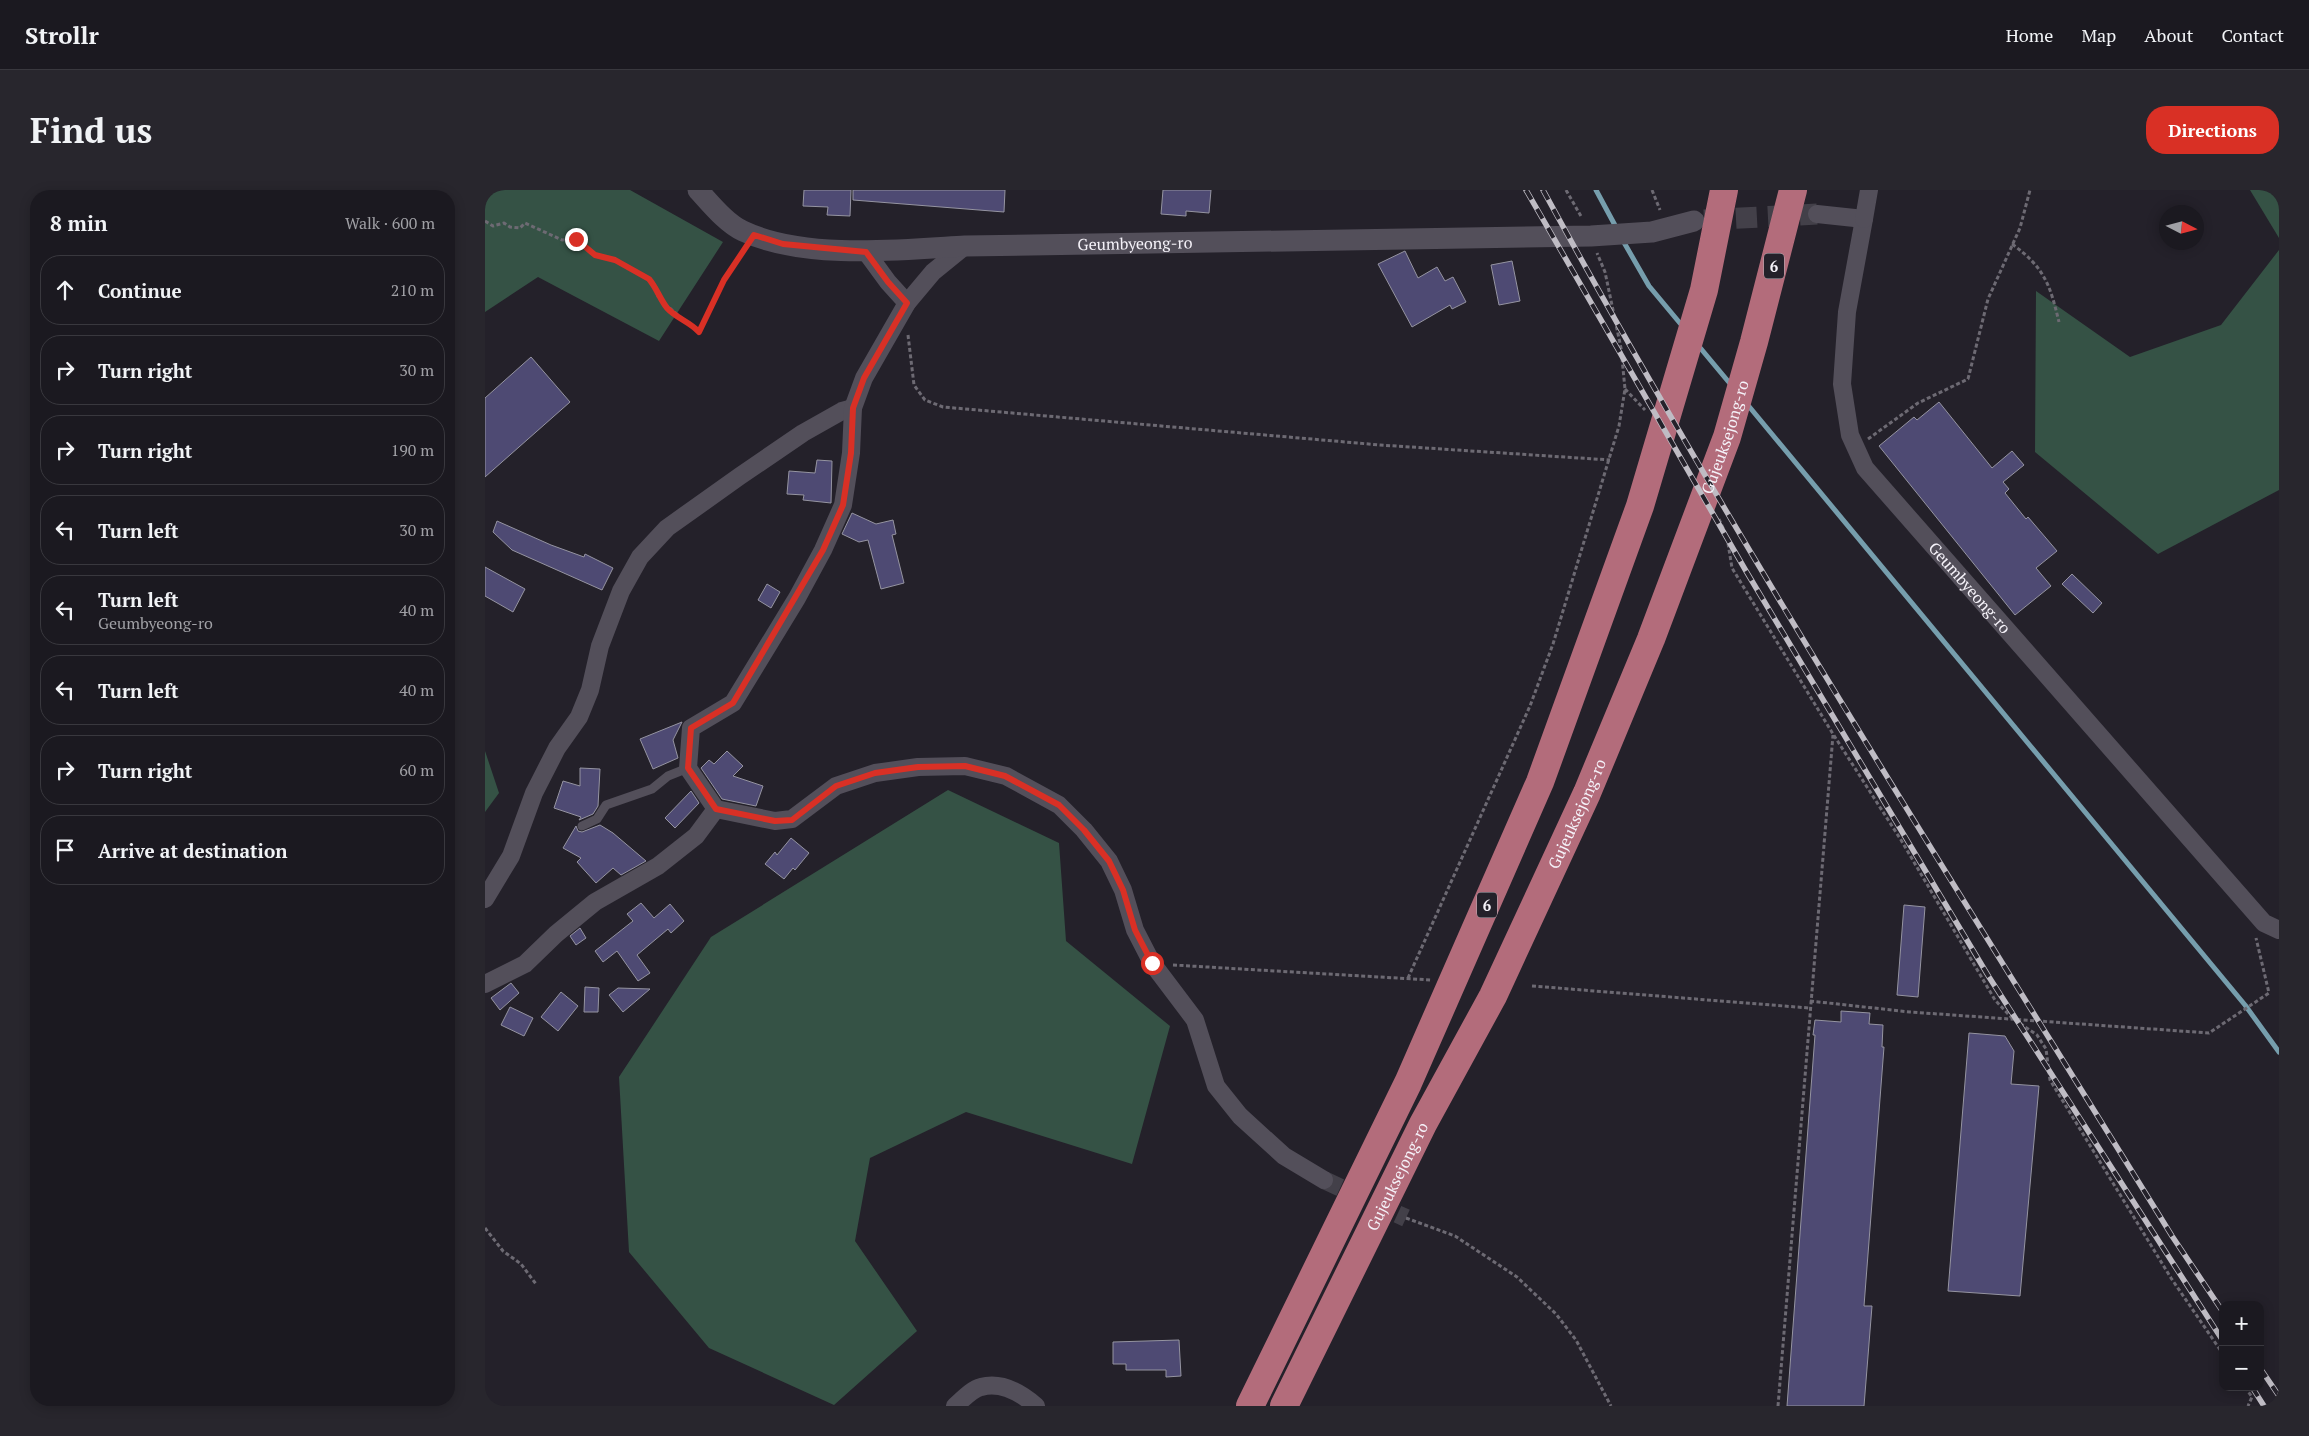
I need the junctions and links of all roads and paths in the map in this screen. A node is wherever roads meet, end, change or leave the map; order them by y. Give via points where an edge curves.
1 (698, 190) edge
2 (1566, 190) edge
3 (1724, 190) edge
4 (1793, 190) edge
5 (1869, 190) edge
6 (2030, 190) edge
7 (1817, 214) tunnel mouth
8 (1864, 219) junction
9 (485, 221) edge
10 (1694, 221) tunnel mouth
11 (754, 235) junction
12 (1591, 236) junction
13 (2013, 244) junction
14 (965, 246) junction
15 (866, 252) junction
16 (907, 303) junction
17 (2059, 322) dead end
18 (1625, 388) junction
19 (853, 408) junction
20 (1647, 411) dead end
21 (1856, 449) junction
22 (1610, 460) junction
23 (1718, 516) dead end
24 (1833, 734) junction
25 (688, 768) junction
26 (716, 809) junction
27 (583, 826) dead end
28 (485, 898) edge
29 (2251, 908) junction
30 (2279, 930) edge
31 (1152, 963) junction
32 (1408, 978) junction
33 (1433, 980) dead end
34 (485, 984) edge
35 (1532, 986) dead end
36 (1810, 1001) junction
37 (1809, 1008) junction
38 (2014, 1020) junction
39 (1324, 1180) tunnel mouth
40 (1406, 1218) tunnel mouth
41 (485, 1228) edge
42 (535, 1284) dead end
43 (2219, 1348) edge
44 (2248, 1391) edge
45 (955, 1406) edge
46 (1036, 1406) edge
47 (1250, 1406) edge
48 (1283, 1406) edge
49 (1611, 1406) edge
50 (1778, 1406) edge
51 (2248, 1406) edge

1 - 11 street, Geumbyeong-ro via 718,212 742,231
2 - 12 path
3 - 47 highway, Gujeuksejong-ro / 6 via 1704,290 1640,506 1541,782 1408,1083
4 - 48 highway, Gujeuksejong-ro / 6 via 1727,437 1651,639 1533,912 1493,996 1423,1124
5 - 8 street, Geumbyeong-ro
6 - 13 path
7 - 8 street
8 - 21 street, Geumbyeong-ro via 1847,312 1842,384 1850,435
9 - 11 path via 493,226 505,223 519,228 525,223 562,240 576,239 595,255 615,260 649,279 667,308 699,332 724,280
10 - 12 street, Geumbyeong-ro via 1652,232
11 - 15 street, Geumbyeong-ro via 783,244
12 - 14 street, Geumbyeong-ro
12 - 18 path via 1605,272 1621,348
13 - 17 path via 2030,257 2049,282
13 - 21 path via 1988,299 1968,379 1918,403 1880,428
14 - 15 street, Geumbyeong-ro
14 - 16 street via 933,272
15 - 16 street
16 - 19 street via 864,378
16 - 22 path via 914,385 925,400 943,407 1380,445
18 - 20 path
18 - 22 path
19 - 25 street via 851,453 843,505 823,550 733,703 691,728
19 - 28 street via 803,433 734,480 667,528 640,557 621,591 600,646 591,690 579,717 557,748 538,785 511,856
21 - 29 street, Geumbyeong-ro via 1871,475
22 - 32 path via 1553,644 1530,706
23 - 24 path via 1727,537 1732,568
24 - 36 path
24 - 38 path via 1901,840 1995,1000
25 - 26 street
25 - 27 lane via 668,776 652,789 606,806 597,819
26 - 31 street via 775,821 792,820 836,786 875,773 918,767 965,766 1005,776 1059,805 1109,861 1123,890 1135,930
26 - 34 street via 696,836 658,866 595,902 525,964
29 - 30 street, Geumbyeong-ro via 2264,923
29 - 38 path via 2269,993 2209,1033
31 - 32 path
31 - 39 street via 1195,1020 1216,1086 1240,1116 1284,1156
32 - 33 path
35 - 37 path
36 - 37 path
36 - 38 path
37 - 50 path
38 - 43 path via 2037,1035 2046,1049 2050,1080 2171,1278
40 - 49 path via 1455,1236 1517,1277 1576,1340
41 - 42 path via 503,1251 521,1264
44 - 51 path via 2252,1397
45 - 46 street via 980,1387 1001,1386 1021,1394

